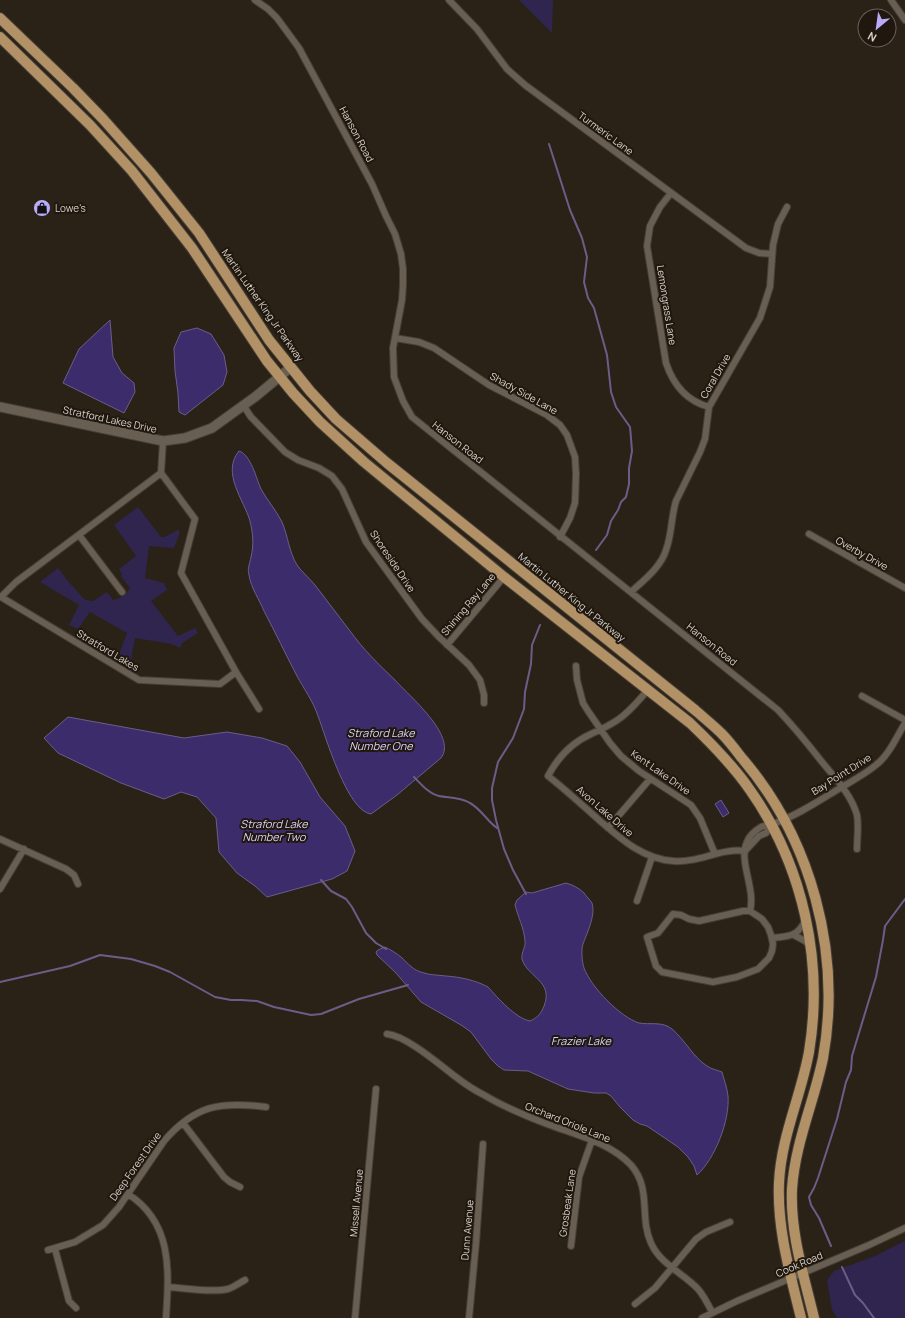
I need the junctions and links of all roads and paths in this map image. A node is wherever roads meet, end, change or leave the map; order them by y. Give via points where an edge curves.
1 (254, 0) edge
2 (449, 0) edge
3 (891, 0) edge
4 (0, 18) edge
5 (905, 20) edge
6 (0, 37) edge
7 (671, 193) junction
8 (787, 206) dead end
9 (772, 254) junction
10 (395, 338) junction
11 (290, 368) junction
12 (280, 376) junction
13 (243, 405) junction
14 (0, 407) edge
15 (709, 407) junction
16 (163, 441) junction
17 (161, 473) junction
18 (809, 534) dead end
19 (79, 535) junction
20 (560, 537) junction
21 (504, 577) junction
22 (905, 588) edge
23 (122, 592) dead end
24 (631, 592) junction
25 (0, 597) edge
26 (447, 644) junction
27 (576, 666) dead end
28 (236, 672) junction
29 (647, 691) junction
30 (862, 696) dead end
31 (484, 704) dead end
32 (259, 709) dead end
33 (905, 720) edge
34 (905, 723) edge
35 (601, 730) junction
36 (650, 780) junction
37 (842, 787) junction
38 (784, 819) junction
39 (772, 825) junction
40 (608, 828) junction
41 (0, 838) edge
42 (24, 849) junction
43 (857, 849) dead end
44 (745, 851) junction
45 (714, 854) junction
46 (652, 857) junction
47 (78, 884) dead end
48 (0, 890) edge
49 (637, 901) dead end
50 (750, 911) junction
51 (806, 919) junction
52 (794, 935) junction
53 (772, 938) junction
54 (811, 947) junction
55 (387, 1034) dead end
56 (376, 1089) dead end
57 (266, 1107) dead end
58 (183, 1122) junction
59 (592, 1140) junction
60 (483, 1144) dead end
61 (240, 1187) dead end
62 (128, 1194) junction
63 (730, 1222) dead end
64 (905, 1228) edge
65 (571, 1246) dead end
66 (56, 1248) junction
67 (48, 1250) dead end
68 (672, 1268) junction
69 (803, 1272) junction
70 (791, 1278) junction
71 (245, 1280) dead end
72 (168, 1287) junction
73 (635, 1304) dead end
74 (76, 1308) dead end
75 (712, 1312) junction
76 (166, 1318) edge
77 (356, 1318) edge
78 (469, 1318) edge
79 (702, 1318) edge
80 (801, 1318) edge
81 (814, 1318) edge

1 - 10 street, Hanson Road via 277,18 299,48 372,184 395,234 403,269 402,300
2 - 7 street, Turmeric Lane via 477,29 507,69
3 - 5 street
4 - 11 main road, Martin Luther King Jr Parkway via 103,118 151,173 199,233
6 - 12 main road via 90,125 132,172 192,248 251,338
7 - 9 street, Turmeric Lane via 746,248
7 - 15 street, Lemongrass Lane via 650,226 647,246 666,363 677,386 686,396 698,404
8 - 9 street, Coral Drive via 778,224
9 - 15 street, Coral Drive via 770,287 760,318
10 - 20 street, Hanson Road via 394,377 412,417
10 - 20 street, Shady Side Lane via 419,342 434,348 489,386 547,415 560,425 567,435 575,457 576,474 575,503
11 - 12 street, Stratford Lakes Drive
11 - 38 main road, Martin Luther King Jr Parkway via 336,419 370,449 723,735 767,789
12 - 13 street, Stratford Lakes Drive
12 - 21 main road via 335,437
13 - 16 street, Stratford Lakes Drive via 212,428 185,438
13 - 26 street, Shoreside Drive via 251,417 285,452 332,476 342,489 370,547 422,619
14 - 16 street, Stratford Lakes Drive
15 - 24 street, Coral Drive via 705,439 673,509 662,561
16 - 17 street
17 - 19 street, Stratford Lakes
17 - 28 street via 195,519 181,573
18 - 22 street, Overby Drive
19 - 23 street
19 - 25 street, Stratford Lakes
20 - 24 street, Hanson Road
21 - 26 street, Shining Ray Lane
21 - 29 main road
24 - 37 street, Hanson Road via 778,710 796,728
25 - 28 street, Stratford Lakes via 139,680 220,684
26 - 31 street, Shoreside Drive via 480,680
27 - 35 street, Kent Lake Drive via 583,703
28 - 32 street
29 - 35 street via 624,716
29 - 39 main road via 690,723 722,755 751,790
30 - 33 street
34 - 37 street, Bay Point Drive via 885,758 859,778
35 - 36 street, Kent Lake Drive via 621,756
35 - 40 street, Avon Lake Drive via 572,745 557,760 548,776
36 - 40 street
36 - 45 street, Kent Lake Drive via 684,800 695,811
37 - 38 street, Bay Point Drive
37 - 43 street, Hanson Road via 851,800 857,816
38 - 39 street, Bay Point Drive
38 - 69 main road, Martin Luther King Jr Parkway via 815,892 828,972 827,1026 823,1058 798,1149 792,1190 794,1229
39 - 44 street, Bay Point Drive via 762,826 750,837
39 - 51 main road via 796,880
40 - 46 street, Avon Lake Drive via 626,844
41 - 42 street
42 - 47 street via 66,869 74,875
42 - 48 street
44 - 45 street, Avon Lake Drive via 734,850
44 - 50 street via 752,897
45 - 46 street, Avon Lake Drive via 698,860 683,861
46 - 49 street
50 - 53 street via 762,919
50 - 53 street via 699,921 673,914 658,933 646,937 656,966 662,972 712,982 724,980 758,969 772,951
51 - 52 street via 802,928
51 - 54 main road
52 - 53 street
52 - 54 street
54 - 70 main road via 814,988 811,1037 780,1164 781,1230
55 - 59 street, Orchard Oriole Lane via 413,1046 497,1102
56 - 77 street, Missell Avenue
57 - 58 street, Deep Forest Drive via 221,1106 200,1111
58 - 61 street via 224,1177
58 - 62 street, Deep Forest Drive via 164,1141
59 - 65 street, Grosbeak Lane via 579,1177
59 - 68 street, Orchard Oriole Lane via 624,1158 637,1174 644,1192 648,1234 655,1251
60 - 78 street, Dunn Avenue
62 - 66 street, Deep Forest Drive via 103,1225 75,1242
62 - 72 street via 149,1212 160,1232 166,1254
63 - 68 street via 700,1235
64 - 69 street, Cook Road via 869,1246
66 - 67 street, Deep Forest Drive
66 - 74 street via 69,1301
68 - 73 street via 655,1288
68 - 75 street, Orchard Oriole Lane via 698,1290
69 - 70 street, Cook Road
69 - 81 main road, Martin Luther King Jr Parkway
70 - 75 street, Cook Road
70 - 80 main road
71 - 72 street via 226,1289
72 - 76 street
75 - 79 street, Cook Road

